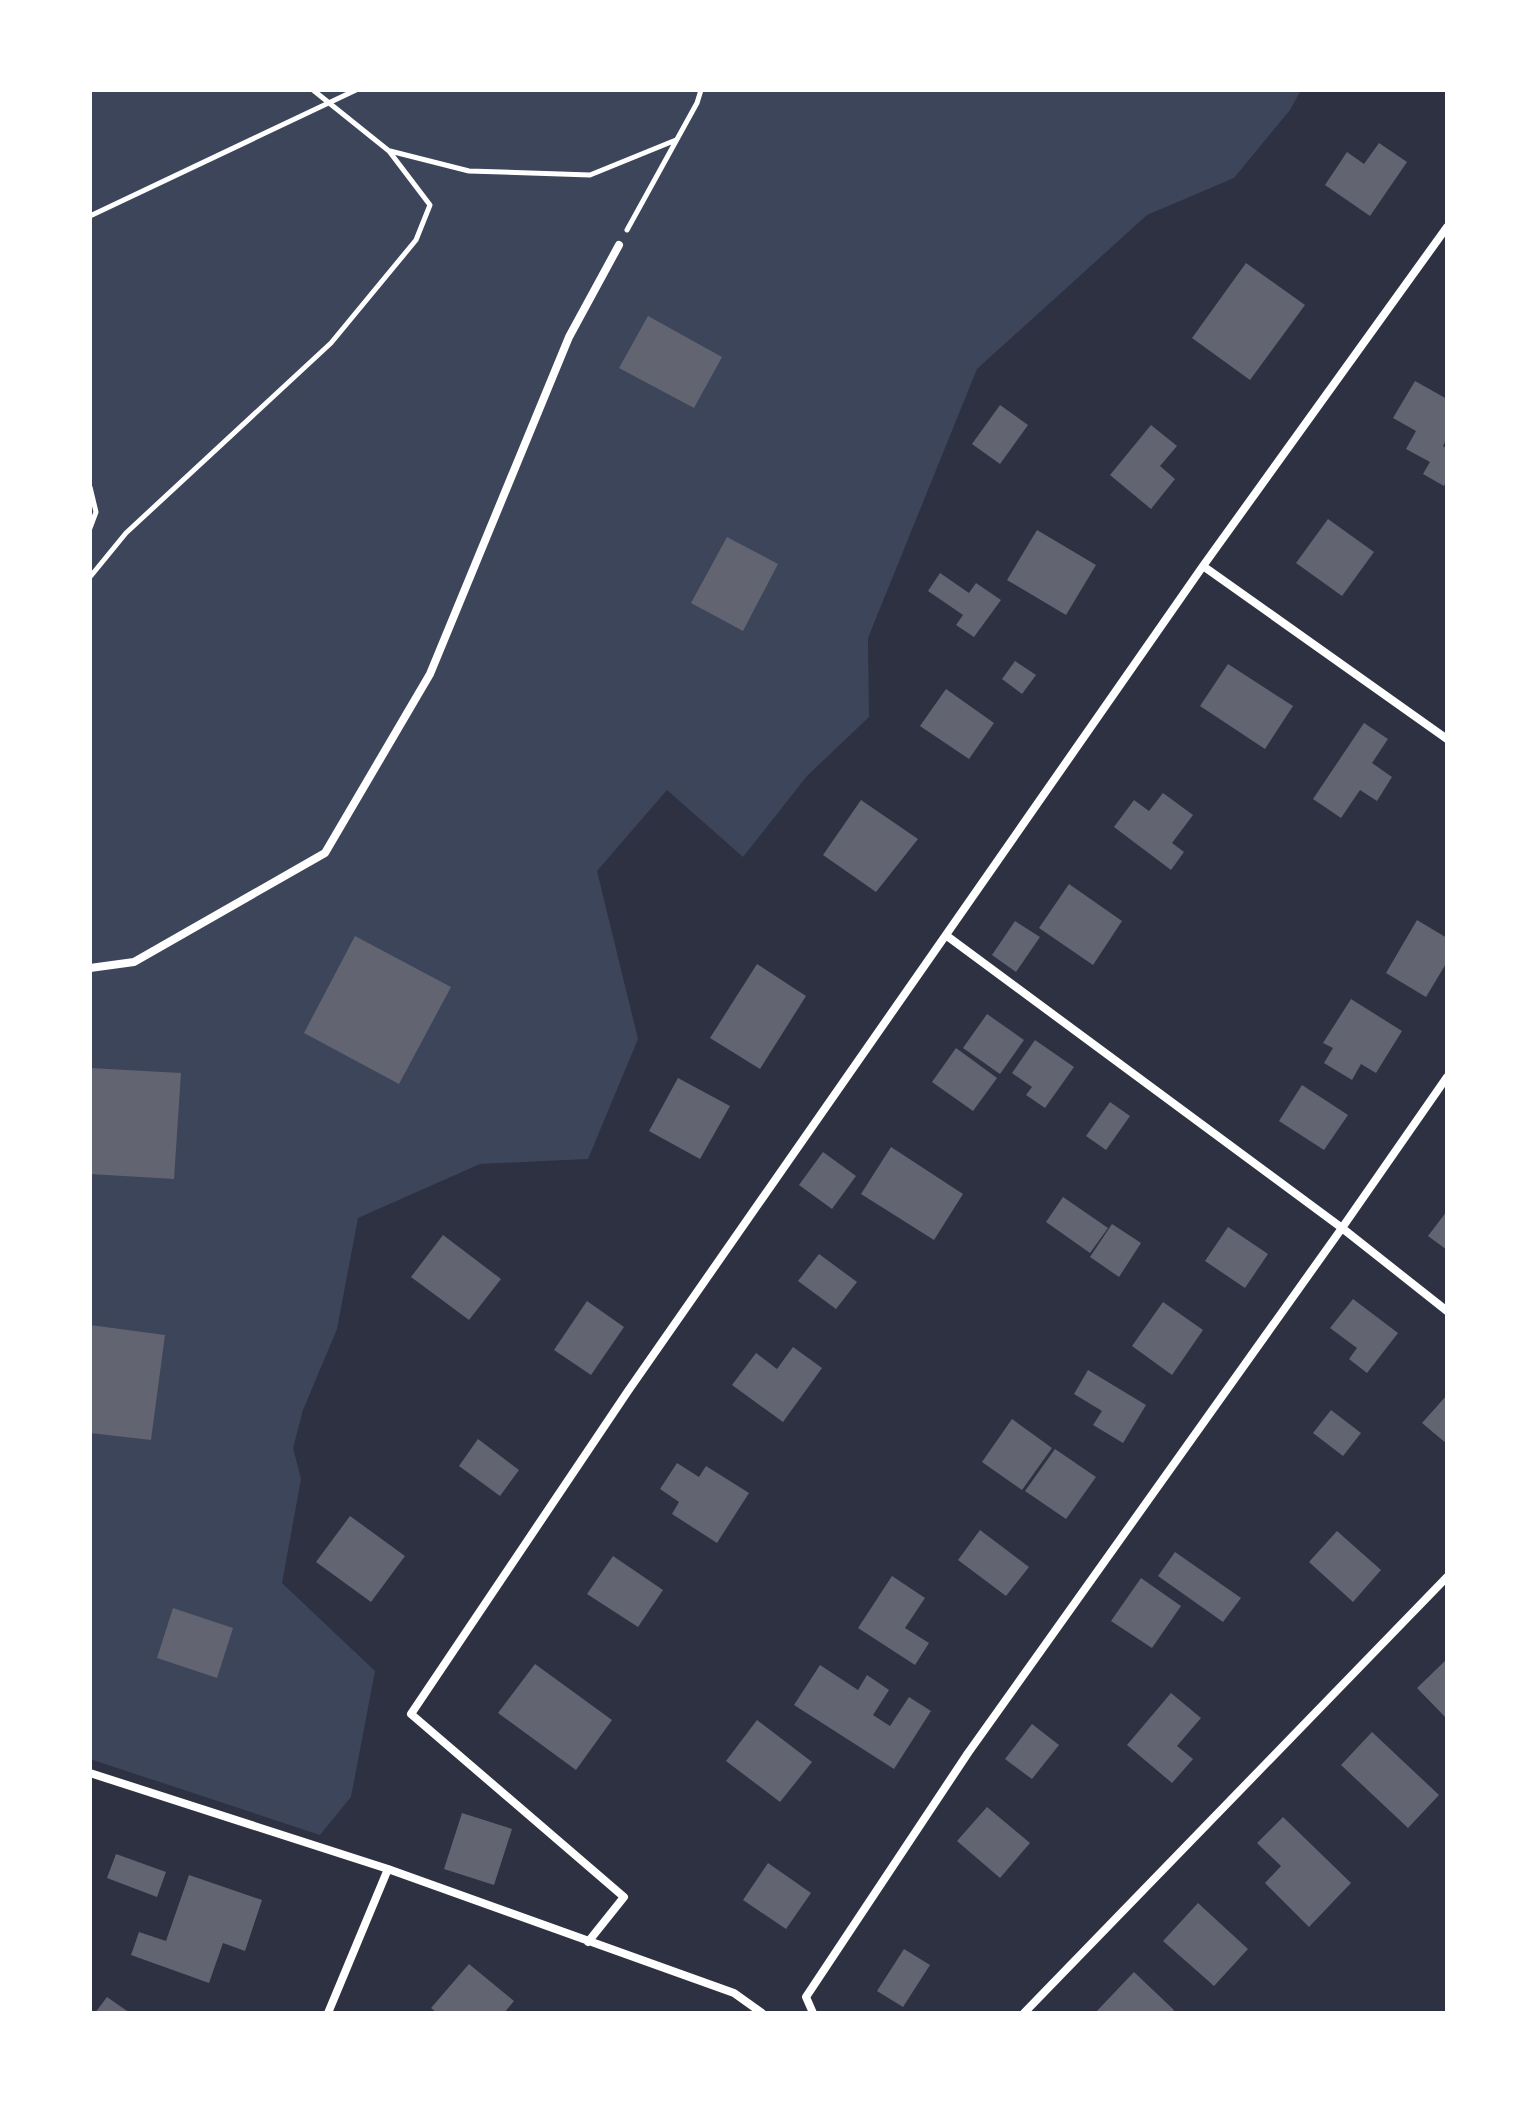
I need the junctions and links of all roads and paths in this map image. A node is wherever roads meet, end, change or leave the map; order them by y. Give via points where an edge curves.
1 (313, 90) edge
2 (356, 90) edge
3 (701, 90) edge
4 (329, 104) junction
5 (676, 140) junction
6 (389, 151) junction
7 (90, 216) edge
8 (1447, 227) edge
9 (619, 245) joint
10 (90, 487) edge
11 (90, 528) edge
12 (1203, 566) junction
13 (90, 577) edge
14 (1447, 739) edge
15 (947, 936) junction
16 (90, 968) edge
17 (1447, 1077) edge
18 (1342, 1228) junction
19 (1447, 1311) edge
20 (1447, 1577) edge
21 (90, 1773) edge
22 (388, 1869) junction
23 (588, 1942) junction
24 (328, 2013) edge
25 (762, 2013) edge
26 (813, 2013) edge
27 (1024, 2013) edge

1 - 4 path
2 - 4 path
3 - 5 path
4 - 6 path
4 - 7 path
5 - 6 path via 590,175 469,171
5 - 9 path
6 - 13 path via 430,205 416,240 331,343 126,533
8 - 12 street
9 - 16 street via 569,337 430,674 325,853 134,962
10 - 11 path via 96,512
12 - 14 street
12 - 15 street
15 - 18 street
15 - 23 street via 628,1391 411,1714 624,1897
17 - 18 street
18 - 19 street
18 - 26 street via 968,1753 806,1997
20 - 27 street
21 - 22 street
22 - 23 street
22 - 24 street
23 - 25 street via 734,1993

